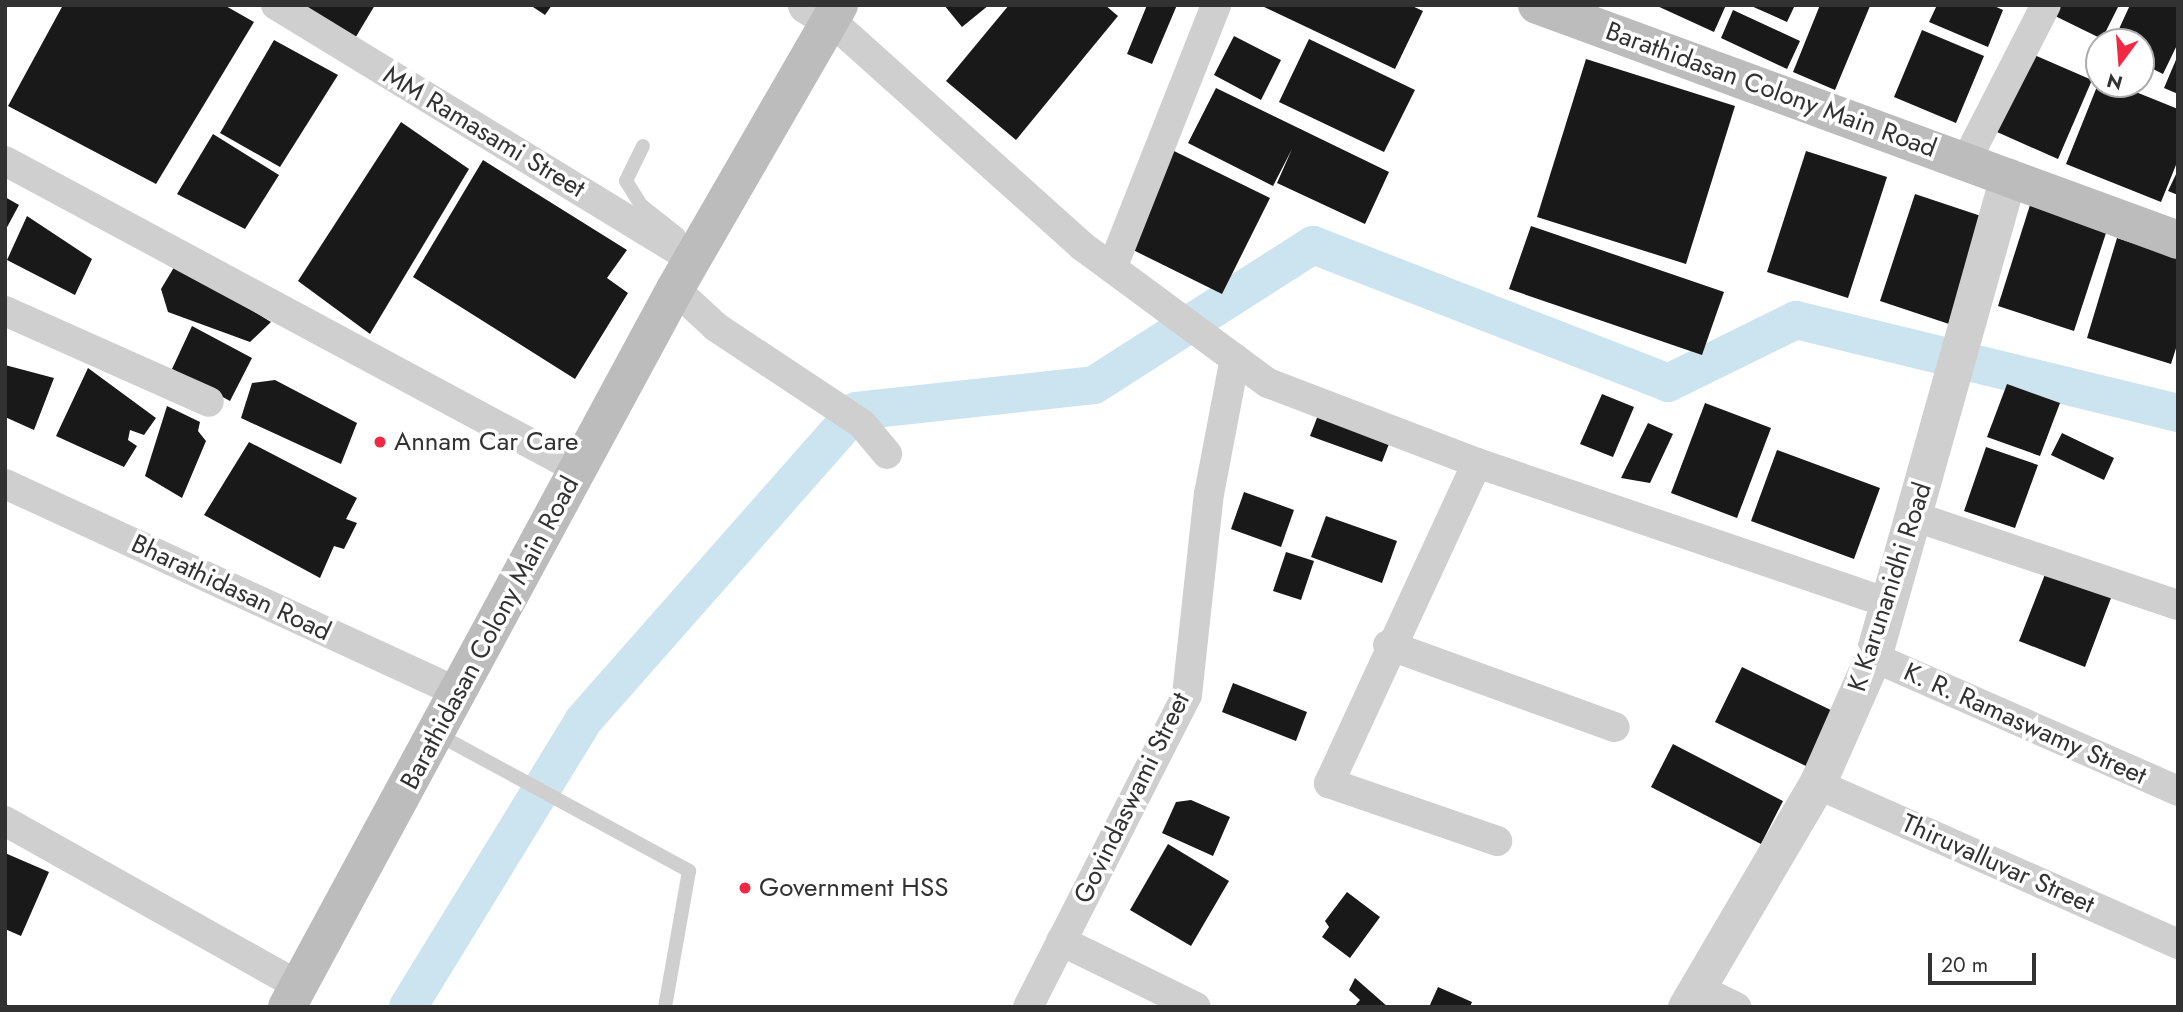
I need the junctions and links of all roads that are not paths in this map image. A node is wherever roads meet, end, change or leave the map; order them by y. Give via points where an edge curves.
1 (275, 5) edge
2 (1216, 5) edge
3 (1537, 5) edge
4 (2046, 5) edge
5 (825, 9) edge
6 (643, 146) dead end
7 (5, 161) edge
8 (1966, 161) junction
9 (2008, 177) junction
10 (2178, 240) edge
11 (689, 265) junction
12 (1112, 268) junction
13 (5, 311) edge
14 (1235, 358) junction
15 (209, 402) dead end
16 (887, 454) dead end
17 (1477, 463) junction
18 (578, 469) junction
19 (5, 484) edge
20 (1916, 517) junction
21 (1891, 604) junction
22 (2178, 605) edge
23 (1388, 646) junction
24 (1873, 657) junction
25 (457, 692) junction
26 (1615, 727) dead end
27 (452, 743) junction
28 (1817, 784) junction
29 (2178, 791) edge
30 (5, 821) edge
31 (1497, 841) dead end
32 (1061, 941) junction
33 (2178, 944) edge
34 (293, 996) edge
35 (1690, 997) edge
36 (664, 1007) edge
37 (1028, 1007) edge
38 (1196, 1007) edge
39 (1736, 1007) edge

1 - 11 street, MM Ramasami Street
2 - 12 street
3 - 8 main road, Barathidasan Colony Main Road
4 - 8 street
5 - 11 main road, Barathidasan Colony Main Road
5 - 12 street
6 - 11 lane via 628,168 631,192
7 - 18 street
8 - 9 main road, Barathidasan Colony Main Road
9 - 10 main road, Barathidasan Colony Main Road
9 - 20 street, K Karunanidhi Road
11 - 16 street, MM Ramasami Street via 716,327 862,424
11 - 18 main road, Barathidasan Colony Main Road
12 - 14 street
13 - 15 street
14 - 17 street via 1268,383
14 - 32 street, Govindaswami Street via 1209,494 1187,695
17 - 21 street
17 - 23 street
18 - 25 main road, Barathidasan Colony Main Road
19 - 25 street, Bharathidasan Road
20 - 21 street, K Karunanidhi Road
20 - 22 street
21 - 24 street, K Karunanidhi Road
23 - 26 street
23 - 31 street via 1329,783
24 - 28 street, K Karunanidhi Road
24 - 29 street, K. R. Ramaswamy Street
25 - 27 main road, Barathidasan Colony Main Road
27 - 34 main road, Barathidasan Colony Main Road
27 - 36 lane via 689,870
28 - 33 street, Thiruvalluvar Street
28 - 35 street, K Karunanidhi Road
30 - 34 street
32 - 37 street, Govindaswami Street
32 - 38 street
35 - 39 street

